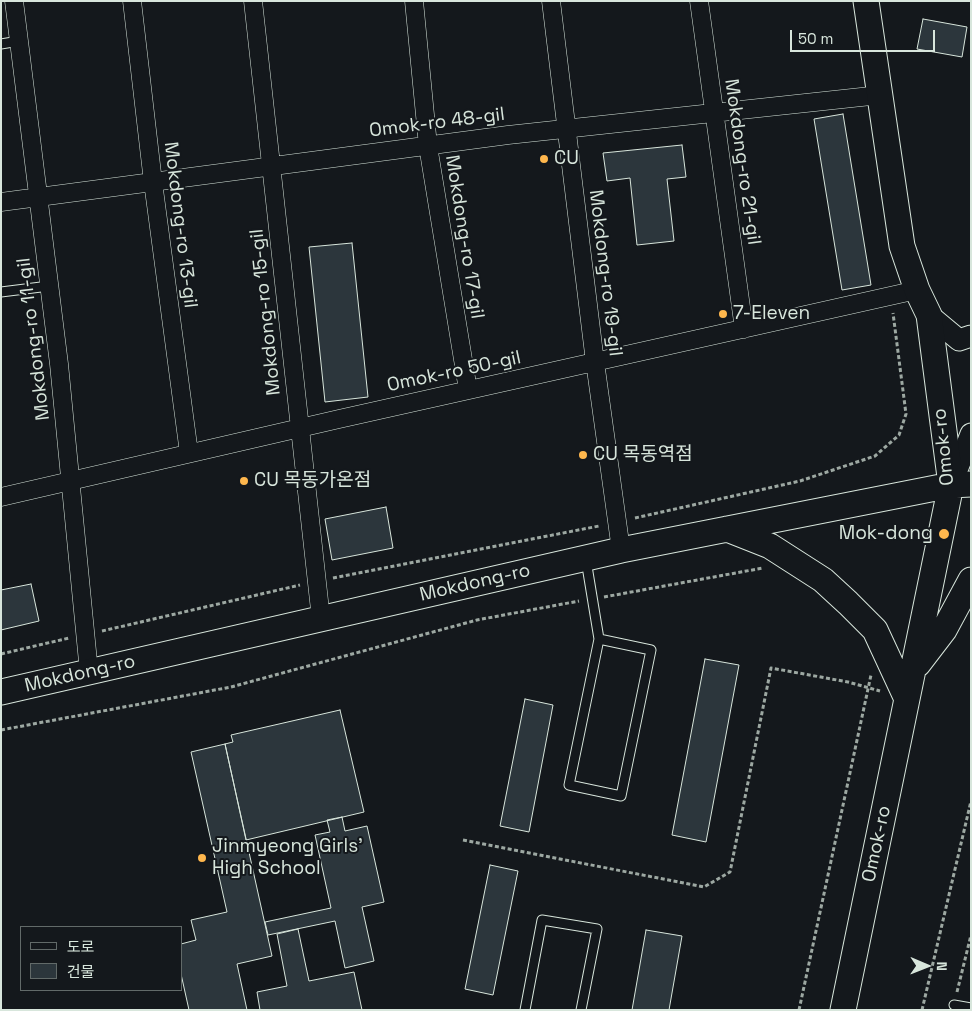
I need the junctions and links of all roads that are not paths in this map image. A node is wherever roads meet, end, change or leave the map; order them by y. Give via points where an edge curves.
1 (14, 1) edge
2 (132, 1) edge
3 (252, 1) edge
4 (414, 1) edge
5 (551, 1) edge
6 (699, 1) edge
7 (866, 1) edge
8 (19, 41) junction
9 (1, 44) edge
10 (880, 95) junction
11 (714, 112) junction
12 (566, 129) junction
13 (428, 146) junction
14 (273, 166) junction
15 (153, 182) junction
16 (38, 197) junction
17 (1, 202) edge
18 (49, 286) junction
19 (917, 290) junction
20 (1, 292) edge
21 (929, 315) junction
22 (744, 329) junction
23 (971, 336) edge
24 (595, 362) junction
25 (468, 390) junction
26 (299, 428) junction
27 (971, 434) edge
28 (189, 453) junction
29 (71, 482) junction
30 (964, 483) edge
31 (1, 497) edge
32 (727, 529) junction
33 (621, 550) junction
34 (586, 558) junction
35 (971, 580) edge
36 (321, 619) junction
37 (600, 639) junction
38 (913, 670) junction
39 (89, 672) junction
40 (1, 692) edge
41 (907, 699) junction
42 (954, 1005) road end
43 (971, 1008) edge
44 (524, 1010) edge
45 (581, 1010) edge
46 (843, 1010) edge

1 - 8 street, Mokdong-ro 11-gil
2 - 15 street, Mokdong-ro 13-gil
3 - 14 street, Mokdong-ro 15-gil
4 - 13 street, Mokdong-ro 17-gil
5 - 12 street, Mokdong-ro 19-gil
6 - 11 street, Mokdong-ro 21-gil
7 - 10 main road, Omok-ro
8 - 9 lane
8 - 16 street, Mokdong-ro 11-gil
10 - 11 street, Omok-ro 48-gil
10 - 19 main road, Omok-ro via 902,246
11 - 12 street, Omok-ro 48-gil
11 - 22 street, Mokdong-ro 21-gil
12 - 13 street, Omok-ro 48-gil
12 - 24 street, Mokdong-ro 19-gil
13 - 14 street, Omok-ro 48-gil
13 - 25 street, Mokdong-ro 17-gil
14 - 15 street, Omok-ro 48-gil
14 - 26 street, Mokdong-ro 15-gil
15 - 16 street, Omok-ro 48-gil
15 - 28 street, Mokdong-ro 13-gil
16 - 17 street, Omok-ro 48-gil
16 - 18 street, Mokdong-ro 11-gil
18 - 20 lane
18 - 29 street, Mokdong-ro 11-gil
19 - 21 main road, Omok-ro
19 - 22 street, Omok-ro 50-gil
21 - 23 street via 959,340
21 - 30 main road, Omok-ro
22 - 24 street, Omok-ro 50-gil
24 - 25 street, Omok-ro 50-gil
24 - 33 street, Mokdong-ro 19-gil
25 - 26 street, Omok-ro 50-gil
26 - 28 street, Omok-ro 50-gil
26 - 36 street, Mokdong-ro 15-gil
27 - 30 street
28 - 29 street, Omok-ro 50-gil
29 - 31 street, Omok-ro 50-gil
29 - 39 street, Mokdong-ro 11-gil
30 - 32 main road, Mokdong-ro
30 - 38 main road, Omok-ro
32 - 33 main road, Mokdong-ro
32 - 41 main road via 770,546 823,580 848,603 875,630
33 - 34 main road, Mokdong-ro
34 - 36 main road, Mokdong-ro
34 - 37 lane
35 - 38 main road via 944,630
36 - 39 main road, Mokdong-ro
37 - 37 lane via 651,650 621,796 568,785
38 - 41 main road, Omok-ro
39 - 40 main road, Mokdong-ro
41 - 46 main road, Omok-ro
42 - 43 lane
44 - 45 lane via 542,920 597,929

